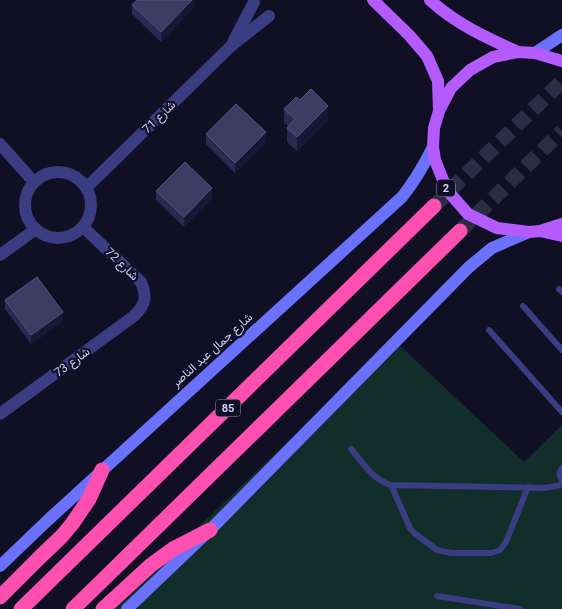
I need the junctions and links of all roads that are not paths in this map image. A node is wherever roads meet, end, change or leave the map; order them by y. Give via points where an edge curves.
1 (373, 0) edge
2 (430, 0) edge
3 (254, 2) dead end
4 (269, 16) dead end
5 (562, 35) edge
6 (231, 46) junction
7 (518, 52) junction
8 (536, 53) junction
9 (562, 61) edge
10 (439, 111) junction
11 (0, 144) edge
12 (433, 147) junction
13 (34, 182) junction
14 (87, 187) junction
15 (434, 206) tunnel mouth
16 (562, 224) edge
17 (83, 227) junction
18 (36, 229) junction
19 (460, 231) tunnel mouth
20 (535, 231) junction
21 (562, 236) edge
22 (0, 255) edge
23 (523, 306) dead end
24 (142, 308) joint
25 (489, 330) dead end
26 (562, 350) edge
27 (562, 412) edge
28 (0, 414) edge
29 (351, 449) dead end
30 (562, 468) edge
31 (102, 470) junction
32 (562, 482) edge
33 (391, 485) junction
34 (528, 487) junction
35 (210, 530) junction
36 (0, 566) edge
37 (437, 596) dead end
38 (0, 597) edge
39 (21, 609) edge
40 (72, 609) edge
41 (103, 609) edge
42 (127, 609) edge
43 (520, 609) edge

1 - 10 main road, 2 via 427,56 438,81
2 - 7 main road, 2 via 466,26
3 - 6 street, شارع 71
4 - 6 street, شارع 71
5 - 8 main road
6 - 14 street, شارع 71
7 - 8 main road, 2
7 - 10 main road, 2 via 493,57 470,70 451,88
8 - 9 main road, 2
10 - 12 main road, 2
11 - 13 street
12 - 20 main road, 2 via 446,190 468,214 497,228
12 - 31 main road, شارع جمال عبد الناصر via 423,168 402,197
13 - 14 street via 47,174 62,172 76,177
13 - 18 street via 27,193 25,206
14 - 17 street via 91,208
15 - 39 highway, 85
16 - 20 main road, 2
17 - 18 street via 72,235 59,238 46,236
17 - 24 street, شارع 72 via 141,282 145,300
18 - 22 street
19 - 40 highway
20 - 21 main road, 2
20 - 35 main road via 492,248 469,267
23 - 26 lane
24 - 28 street, شارع 73
25 - 27 lane
29 - 33 lane via 375,477
30 - 32 lane
31 - 36 main road, شارع جمال عبد الناصر
31 - 38 highway via 72,524
32 - 34 lane via 544,488
33 - 34 lane
33 - 34 lane via 410,528 438,550 491,554 506,542
35 - 41 highway via 173,549 151,565
35 - 42 main road
37 - 43 lane

